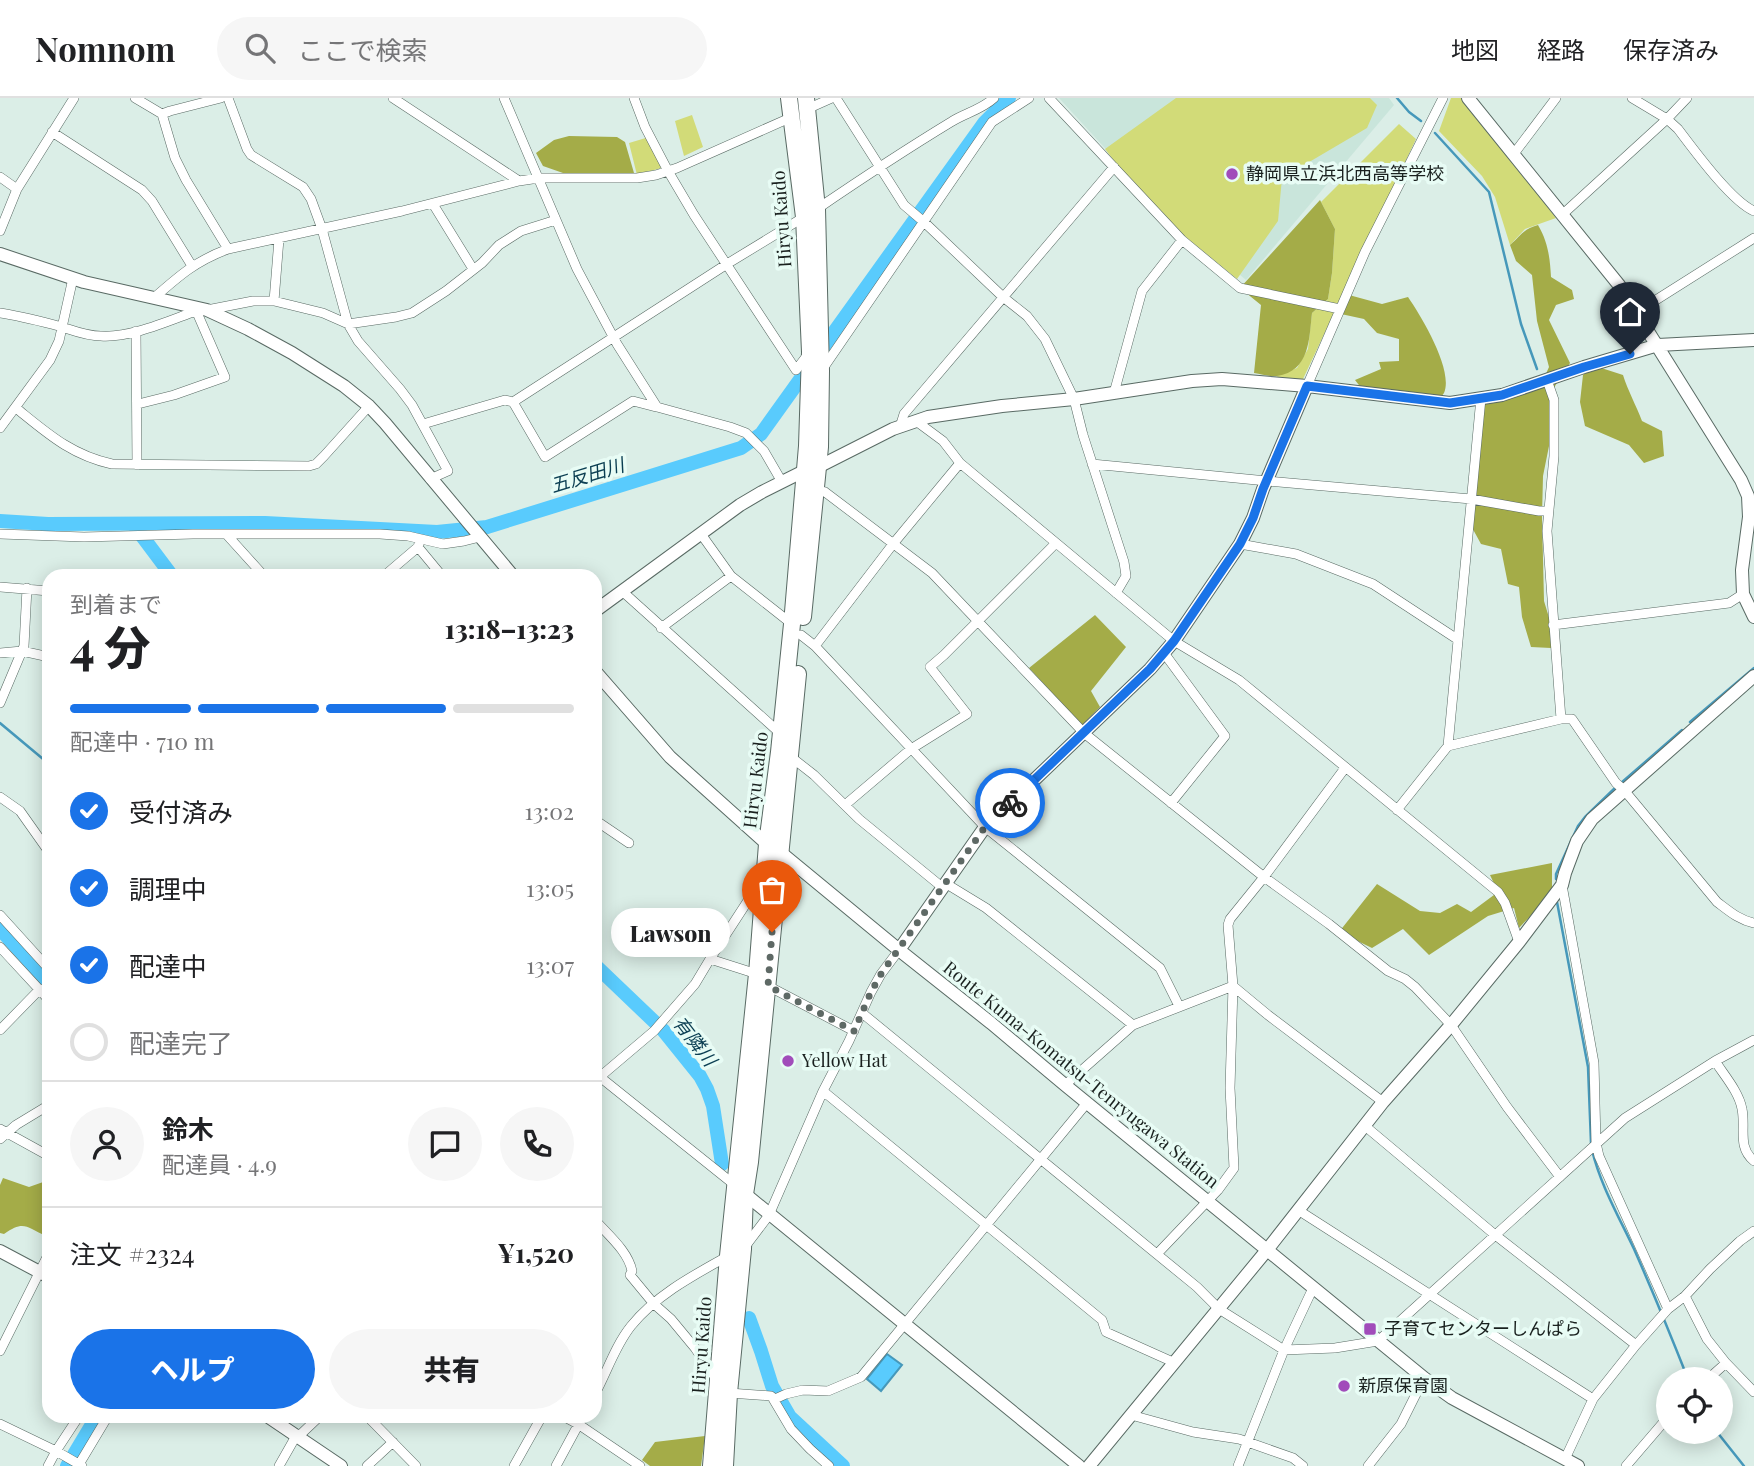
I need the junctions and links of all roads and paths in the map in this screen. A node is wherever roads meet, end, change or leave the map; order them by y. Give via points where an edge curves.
1 (74, 98) edge
2 (135, 98) edge
3 (221, 98) edge
4 (228, 98) edge
5 (393, 98) edge
6 (504, 98) edge
7 (634, 98) edge
8 (789, 98) edge
9 (834, 98) edge
10 (994, 98) edge
11 (1029, 98) edge
12 (1049, 98) edge
13 (1443, 98) edge
14 (1468, 98) edge
15 (1556, 98) edge
16 (1632, 98) edge
17 (1687, 98) edge
18 (807, 103) edge
19 (162, 114) junction
20 (792, 117) junction
21 (1667, 119) junction
22 (52, 132) junction
23 (1513, 155) junction
24 (879, 167) junction
25 (1114, 167) junction
26 (667, 171) junction
27 (0, 177) edge
28 (539, 178) junction
29 (520, 181) junction
30 (17, 189) junction
31 (433, 204) junction
32 (1754, 211) edge
33 (810, 213) junction
34 (1563, 214) junction
35 (556, 220) junction
36 (923, 221) junction
37 (322, 229) junction
38 (0, 231) edge
39 (1754, 238) edge
40 (279, 239) junction
41 (1182, 240) junction
42 (228, 249) junction
43 (0, 254) edge
44 (727, 264) junction
45 (192, 266) junction
46 (473, 269) junction
47 (73, 278) junction
48 (155, 297) junction
49 (1003, 297) junction
50 (274, 301) junction
51 (199, 309) junction
52 (1340, 309) junction
53 (1637, 312) junction
54 (0, 313) edge
55 (348, 324) junction
56 (62, 327) junction
57 (136, 331) junction
58 (613, 337) junction
59 (1754, 340) edge
60 (1658, 345) junction
61 (810, 352) junction
62 (821, 369) junction
63 (1547, 380) junction
64 (1307, 386) junction
65 (1114, 393) junction
66 (1481, 398) junction
67 (1074, 399) junction
68 (513, 402) junction
69 (138, 404) junction
70 (369, 406) junction
71 (657, 407) junction
72 (16, 408) junction
73 (916, 421) junction
74 (424, 424) junction
75 (900, 427) junction
76 (0, 428) edge
77 (960, 464) junction
78 (1092, 464) junction
79 (137, 465) junction
80 (811, 469) junction
81 (430, 479) junction
82 (1267, 481) junction
83 (782, 482) junction
84 (816, 491) junction
85 (1471, 499) junction
86 (1548, 511) junction
87 (0, 534) edge
88 (701, 534) junction
89 (227, 535) junction
90 (479, 535) junction
91 (1056, 543) junction
92 (419, 544) junction
93 (893, 544) junction
94 (1240, 544) junction
95 (258, 569) edge
96 (392, 569) edge
97 (437, 569) edge
98 (507, 569) edge
99 (731, 576) junction
100 (0, 587) edge
101 (27, 589) junction
102 (42, 590) edge
103 (622, 591) junction
104 (1116, 593) junction
105 (1743, 594) junction
106 (602, 606) edge
107 (1754, 617) edge
108 (977, 621) junction
109 (1553, 625) junction
110 (662, 628) junction
111 (796, 629) junction
112 (1457, 639) junction
113 (1174, 641) junction
114 (815, 646) junction
115 (22, 651) junction
116 (0, 653) edge
117 (1164, 653) junction
118 (42, 655) edge
119 (1754, 676) edge
120 (602, 679) edge
121 (0, 703) edge
122 (1561, 719) junction
123 (1084, 733) junction
124 (781, 734) junction
125 (1448, 746) junction
126 (911, 749) junction
127 (791, 757) junction
128 (1345, 768) junction
129 (1620, 787) junction
130 (0, 797) edge
131 (1171, 803) junction
132 (845, 805) junction
133 (1397, 810) junction
134 (602, 825) edge
135 (985, 827) junction
136 (42, 842) edge
137 (629, 843) dead end
138 (774, 848) junction
139 (1264, 877) junction
140 (764, 884) junction
141 (944, 885) junction
142 (1562, 885) junction
143 (0, 915) edge
144 (1754, 923) edge
145 (1519, 942) junction
146 (1, 949) edge
147 (899, 950) junction
148 (710, 959) junction
149 (42, 961) edge
150 (762, 980) junction
151 (1233, 986) junction
152 (40, 989) junction
153 (42, 991) edge
154 (1179, 1006) junction
155 (862, 1013) junction
156 (1133, 1025) junction
157 (1451, 1025) junction
158 (0, 1030) edge
159 (854, 1031) junction
160 (1754, 1040) edge
161 (1715, 1061) junction
162 (602, 1073) edge
163 (602, 1081) edge
164 (1065, 1085) junction
165 (823, 1091) junction
166 (1383, 1102) junction
167 (1087, 1103) junction
168 (42, 1109) edge
169 (1365, 1126) junction
170 (2, 1134) edge
171 (1593, 1146) junction
172 (42, 1153) edge
173 (1041, 1159) junction
174 (1754, 1161) edge
175 (1560, 1177) junction
176 (740, 1190) junction
177 (1207, 1201) junction
178 (1298, 1210) junction
179 (769, 1215) junction
180 (987, 1225) junction
181 (602, 1228) edge
182 (1754, 1231) edge
183 (1494, 1234) junction
184 (1267, 1250) junction
185 (0, 1251) edge
186 (735, 1252) junction
187 (1157, 1254) junction
188 (42, 1273) edge
189 (42, 1278) edge
190 (1313, 1288) junction
191 (1429, 1294) junction
192 (1685, 1296) junction
193 (654, 1304) junction
194 (1219, 1309) junction
195 (1664, 1313) junction
196 (905, 1324) junction
197 (1378, 1341) junction
198 (1636, 1345) junction
199 (1284, 1350) junction
200 (0, 1351) edge
201 (1174, 1362) junction
202 (1726, 1363) junction
203 (1722, 1367) edge
204 (1424, 1378) junction
205 (602, 1380) edge
206 (724, 1388) junction
207 (1754, 1392) edge
208 (773, 1397) junction
209 (1593, 1399) junction
210 (1131, 1415) junction
211 (75, 1423) edge
212 (103, 1423) edge
213 (277, 1423) edge
214 (313, 1423) edge
215 (374, 1423) edge
216 (538, 1423) edge
217 (578, 1423) edge
218 (584, 1423) edge
219 (0, 1424) edge
220 (1656, 1431) edge
221 (296, 1436) junction
222 (393, 1442) junction
223 (1248, 1442) junction
224 (57, 1452) junction
225 (1565, 1459) junction
226 (79, 1465) edge
227 (1370, 1465) edge
228 (48, 1466) edge
229 (279, 1466) edge
230 (341, 1466) edge
231 (367, 1466) edge
232 (415, 1466) edge
233 (514, 1466) edge
234 (556, 1466) edge
235 (640, 1466) edge
236 (710, 1466) edge
237 (725, 1466) edge
238 (830, 1466) edge
239 (1079, 1466) edge
240 (1089, 1466) edge
241 (1238, 1466) edge
242 (1303, 1466) edge
243 (1578, 1466) edge
244 (1626, 1466) edge

1 - 22 street
2 - 19 street
3 - 19 street
4 - 37 street via 251,155 303,187
5 - 29 street
6 - 28 street
7 - 26 street
8 - 20 highway, Hiryu Kaido
9 - 18 street
9 - 24 street
10 - 24 street
11 - 36 street via 992,122
12 - 25 street
13 - 52 street
14 - 23 street
15 - 23 street
16 - 21 street
17 - 21 street
18 - 20 street
18 - 33 highway, Hiryu Kaido
19 - 42 street via 175,158
20 - 26 street
20 - 33 highway, Hiryu Kaido
21 - 32 street via 1734,197
21 - 34 street
22 - 30 street
22 - 45 street via 142,190
23 - 34 street
24 - 33 street
24 - 36 street via 904,205
25 - 41 street
25 - 49 street
26 - 28 street via 637,178
26 - 44 street
27 - 30 street
28 - 29 street
28 - 35 street
29 - 31 street
30 - 38 street
31 - 37 street
31 - 46 street
33 - 44 street
33 - 61 highway, Hiryu Kaido
33 - 62 highway, Hiryu Kaido
34 - 53 street
35 - 46 street via 521,232
35 - 58 street
36 - 49 street
36 - 62 street
37 - 40 street
37 - 55 street
39 - 53 street
40 - 42 street
40 - 50 street
41 - 52 street via 1240,288
41 - 65 street via 1142,291
42 - 45 street
43 - 47 street
44 - 58 street
44 - 61 street via 796,370
45 - 48 street
46 - 55 street via 412,313
47 - 48 street
47 - 56 street
48 - 51 street
49 - 67 street via 1027,316 1045,340
49 - 75 street via 904,414
50 - 51 street
50 - 55 street
51 - 57 street
51 - 69 street via 225,377
51 - 70 street via 292,353
52 - 64 street
53 - 60 street
54 - 56 street
55 - 74 street
56 - 57 street via 99,337
56 - 72 street via 50,360
57 - 69 street
58 - 68 street
58 - 71 street
59 - 60 street
60 - 63 street
60 - 105 street via 1748,496
61 - 80 highway, Hiryu Kaido
62 - 80 highway, Hiryu Kaido
63 - 66 street
63 - 86 street via 1554,400
64 - 65 street via 1222,379
64 - 66 street via 1450,403
64 - 82 street
65 - 67 street
66 - 85 street
67 - 73 street
67 - 78 street
68 - 71 street via 545,457 634,401
68 - 74 street via 505,400
69 - 79 street
70 - 79 street via 324,457 309,466
70 - 81 street
71 - 83 street via 746,433
72 - 76 street
72 - 79 street via 92,460
73 - 75 street
73 - 77 street via 943,441
74 - 81 street via 448,471
75 - 80 street
77 - 91 street
77 - 93 street
78 - 82 street
78 - 104 street via 1124,562 1126,576
80 - 83 street
80 - 84 highway, Hiryu Kaido
80 - 111 highway, Hiryu Kaido
81 - 90 street
82 - 85 street
82 - 94 street
83 - 88 street
84 - 93 street via 825,492
84 - 111 highway, Hiryu Kaido
85 - 86 street
85 - 112 street
86 - 109 street
87 - 89 street
88 - 99 street
88 - 103 street
89 - 92 street via 380,534 408,536
89 - 95 street
90 - 92 street via 464,541
90 - 98 street
91 - 104 street
91 - 108 street
92 - 96 street
92 - 97 street
93 - 108 street via 932,573
93 - 114 street
94 - 112 street via 1296,554 1373,583
94 - 113 street
99 - 110 street
99 - 111 street
100 - 101 street
101 - 102 street
101 - 115 street
103 - 106 street
103 - 110 street
104 - 113 street
105 - 107 street
105 - 109 street via 1729,603
108 - 123 street
108 - 126 street via 930,667 967,714
109 - 122 street
110 - 124 street
111 - 114 street
111 - 124 highway, Hiryu Kaido
111 - 127 highway, Hiryu Kaido
112 - 125 street
113 - 117 street
113 - 128 street via 1239,680
114 - 126 street
115 - 116 street
115 - 118 street
115 - 121 street
117 - 123 street
117 - 131 street via 1225,736
119 - 129 street
120 - 138 street, Route Kuma-Komatsu-Tenryugawa Station via 670,757
122 - 125 street
122 - 129 street via 1572,719
123 - 131 street
123 - 135 street
124 - 138 highway, Hiryu Kaido
125 - 133 street
126 - 132 street
126 - 135 street
127 - 132 street
127 - 138 highway, Hiryu Kaido
128 - 133 street
128 - 139 street
129 - 142 street via 1577,841
129 - 144 street via 1717,902
130 - 136 street via 20,811
131 - 139 street
132 - 141 street
133 - 145 street via 1498,892
134 - 137 street
135 - 141 street
135 - 154 street via 1160,968
138 - 140 highway, Hiryu Kaido
138 - 147 street, Route Kuma-Komatsu-Tenryugawa Station
138 - 150 highway, Hiryu Kaido
139 - 151 street via 1228,925
139 - 157 street via 1405,979
140 - 148 street
140 - 150 highway, Hiryu Kaido
141 - 147 street
141 - 156 street via 986,908
142 - 145 street
142 - 171 street via 1594,1063
143 - 149 street
145 - 157 street
146 - 152 street
147 - 155 street
147 - 164 street, Route Kuma-Komatsu-Tenryugawa Station
148 - 150 street
148 - 162 street via 695,984 654,1031
150 - 159 street
150 - 176 highway, Hiryu Kaido via 750,1162
151 - 154 street
151 - 166 street
151 - 177 street via 1230,1088 1234,1168
152 - 153 street
152 - 158 street
154 - 156 street
155 - 159 street
155 - 173 street
156 - 164 street
157 - 166 street
157 - 175 street
159 - 165 street
160 - 161 street
161 - 171 street via 1625,1118
161 - 174 street via 1743,1110 1742,1138
163 - 176 street
164 - 167 street, Route Kuma-Komatsu-Tenryugawa Station
165 - 179 street
165 - 180 street
166 - 169 street
167 - 173 street
167 - 177 street, Route Kuma-Komatsu-Tenryugawa Station
168 - 170 street
169 - 178 street
169 - 183 street
170 - 172 street
171 - 175 street
171 - 195 street
173 - 180 street
173 - 187 street
175 - 183 street
176 - 179 street
176 - 186 highway, Hiryu Kaido
177 - 184 street, Route Kuma-Komatsu-Tenryugawa Station
177 - 187 street
178 - 184 street
178 - 191 street
179 - 186 street
179 - 196 street
180 - 196 street
180 - 201 street via 1102,1320 1106,1332
181 - 193 street
182 - 192 street
183 - 191 street
183 - 198 street
184 - 190 street, Route Kuma-Komatsu-Tenryugawa Station
184 - 194 street
185 - 188 street
186 - 193 street
186 - 206 highway, Hiryu Kaido
187 - 194 street
189 - 200 street
190 - 197 street, Route Kuma-Komatsu-Tenryugawa Station
190 - 199 street
191 - 197 street
191 - 209 street
192 - 195 street
192 - 202 street via 1707,1339
193 - 205 street via 631,1326
193 - 206 street
194 - 199 street
194 - 201 street
195 - 198 street
196 - 208 street via 860,1377 828,1391 803,1390
196 - 239 street
197 - 199 street
197 - 204 street, Route Kuma-Komatsu-Tenryugawa Station
198 - 209 street
199 - 223 street
201 - 210 street
202 - 203 street
202 - 207 street
204 - 225 street, Route Kuma-Komatsu-Tenryugawa Station
204 - 227 street via 1401,1424
206 - 208 street
206 - 236 highway, Hiryu Kaido
206 - 237 highway, Hiryu Kaido
208 - 238 street via 791,1429
209 - 225 street
210 - 223 street
210 - 240 street
211 - 224 street
212 - 226 street
213 - 221 street
214 - 221 street
215 - 222 street
216 - 233 street
217 - 234 street
218 - 235 street
219 - 224 street
220 - 244 street
221 - 229 street
221 - 230 street
222 - 231 street
222 - 232 street
223 - 241 street
223 - 242 street
224 - 226 street
224 - 228 street
225 - 243 street, Route Kuma-Komatsu-Tenryugawa Station

